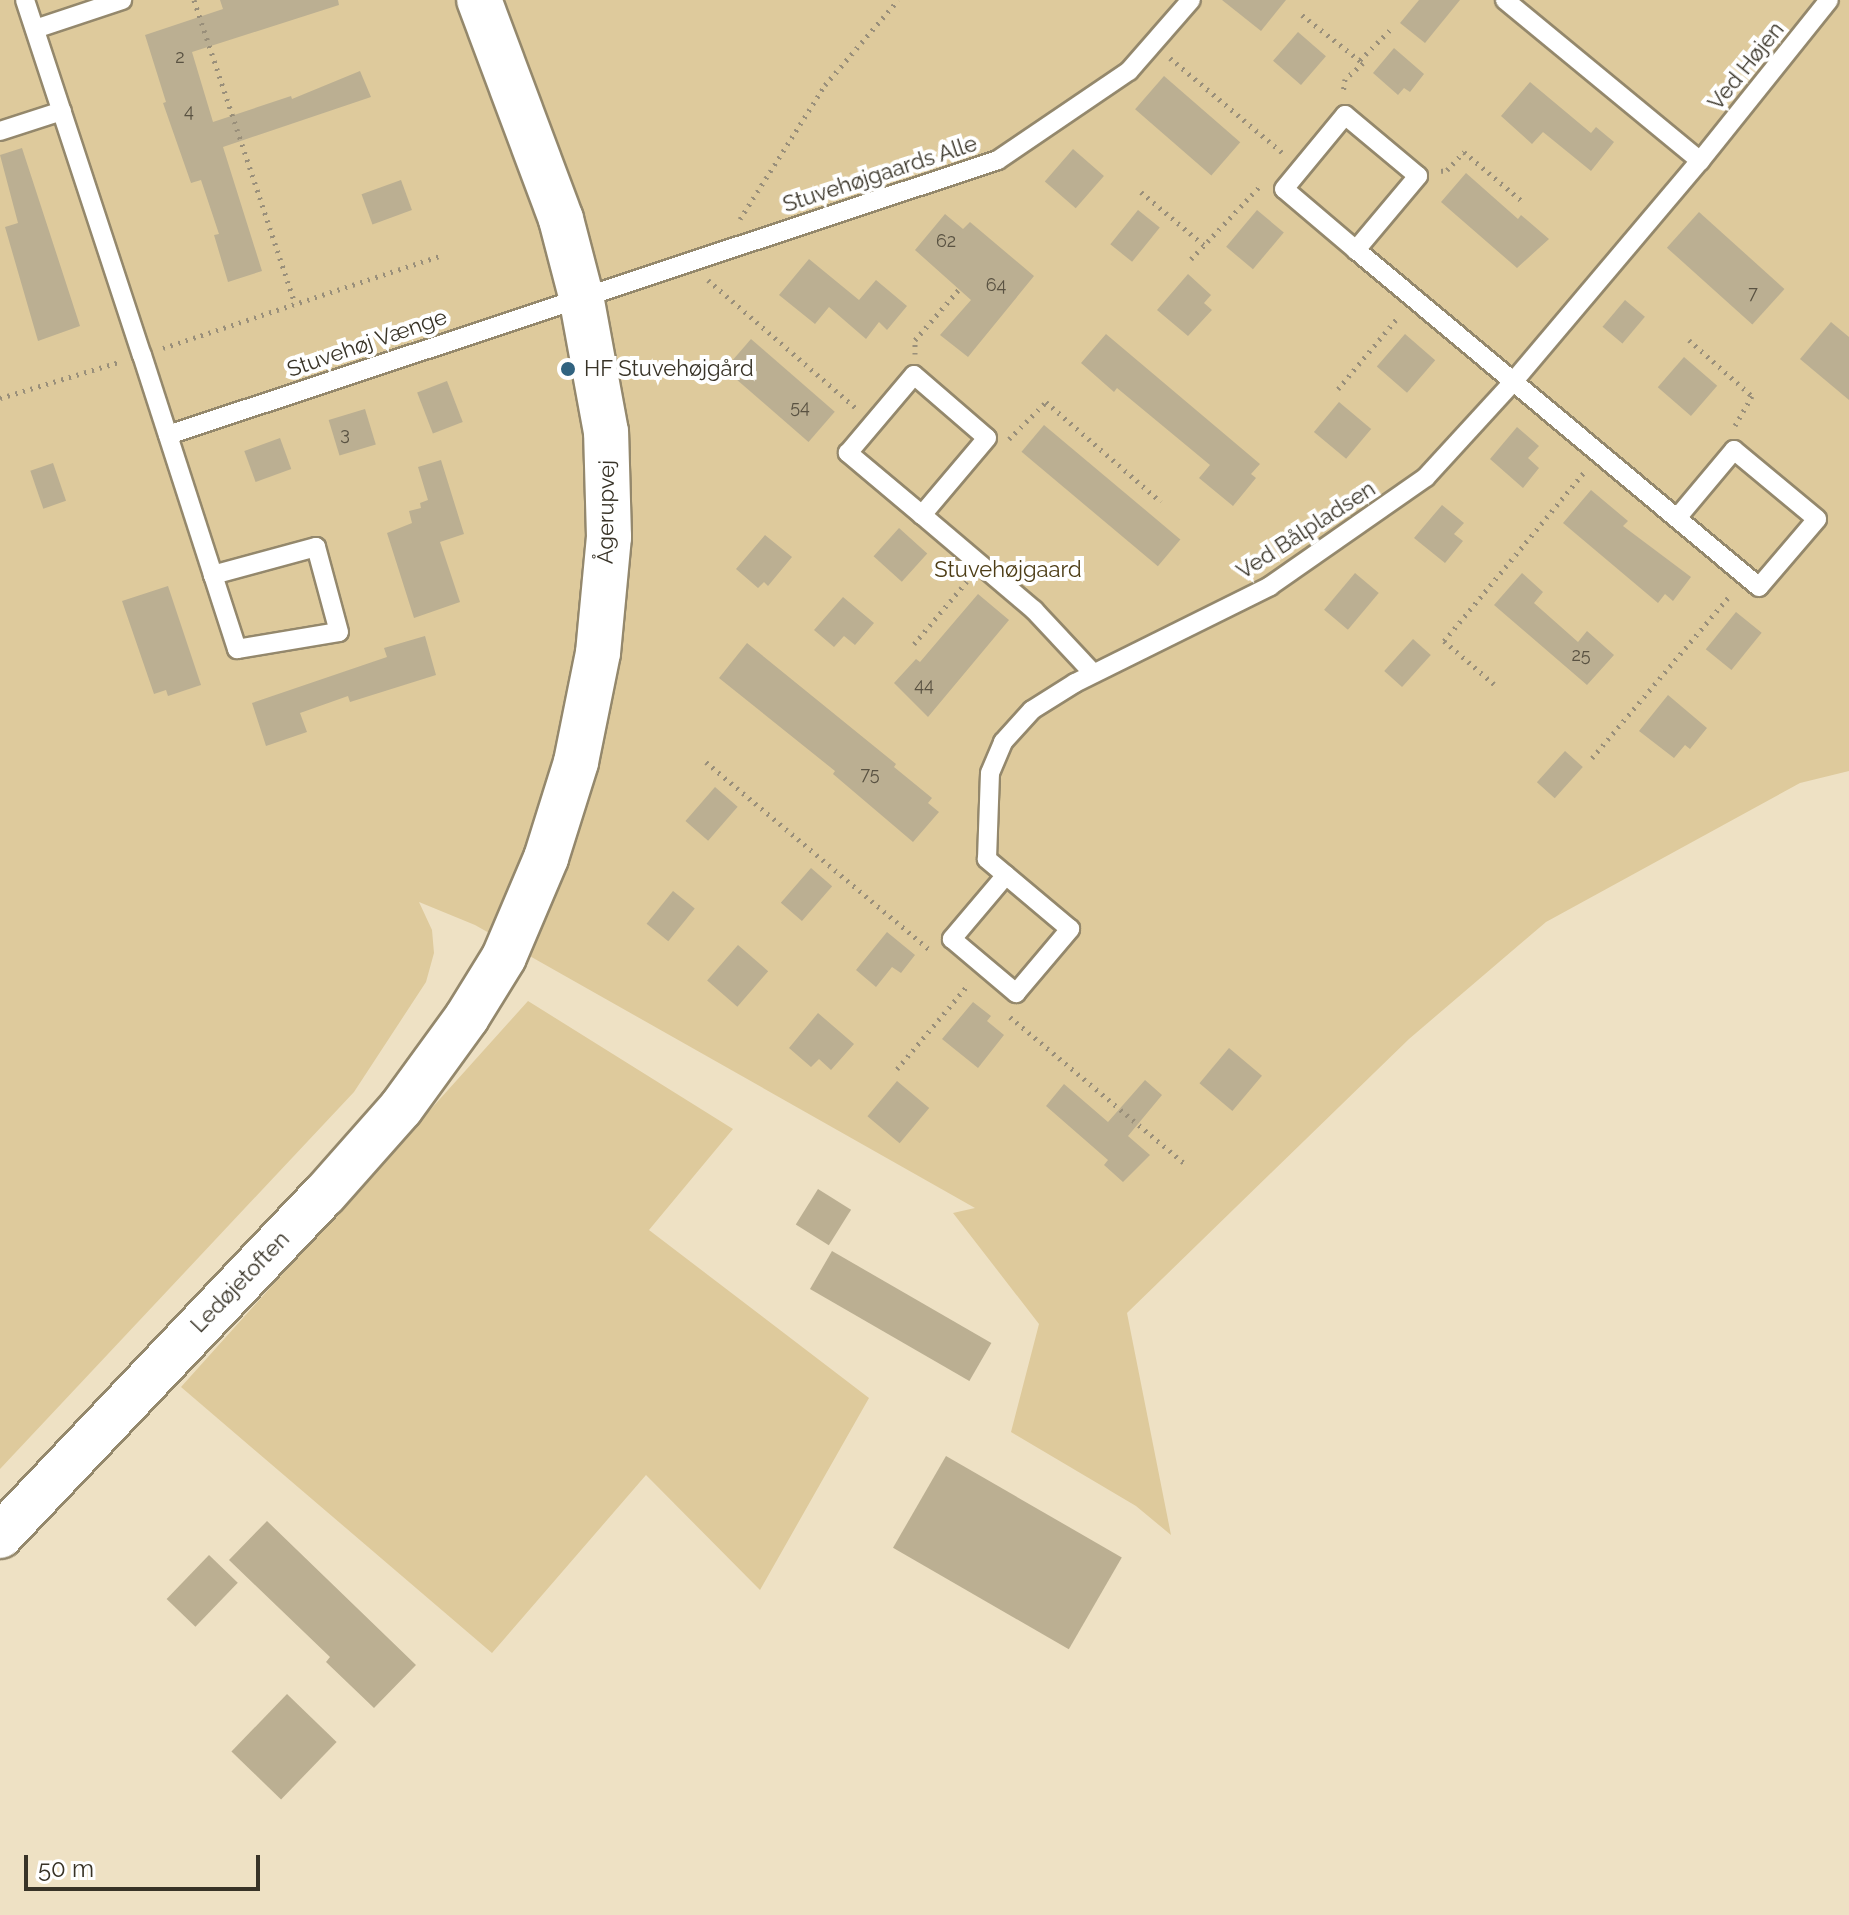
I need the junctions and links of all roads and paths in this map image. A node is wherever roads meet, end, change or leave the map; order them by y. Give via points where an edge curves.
1 (25, 0) edge
2 (122, 0) edge
3 (194, 0) edge
4 (479, 0) edge
5 (898, 0) edge
6 (1191, 0) edge
7 (1505, 0) edge
8 (1829, 0) edge
9 (1302, 15) dead end
10 (35, 29) junction
11 (1390, 30) dead end
12 (1153, 44) junction
13 (1359, 61) junction
14 (62, 111) junction
15 (1340, 122) junction
16 (0, 131) edge
17 (1700, 161) junction
18 (1301, 168) junction
19 (1417, 175) junction
20 (1286, 187) junction
21 (1141, 192) dead end
22 (1522, 201) dead end
23 (1204, 245) junction
24 (721, 250) junction
25 (1356, 250) junction
26 (443, 255) dead end
27 (1191, 259) dead end
28 (686, 261) junction
29 (960, 288) dead end
30 (581, 296) junction
31 (1414, 299) junction
32 (295, 304) junction
33 (1689, 340) dead end
34 (142, 355) junction
35 (914, 375) junction
36 (1513, 382) junction
37 (1338, 389) dead end
38 (0, 398) edge
39 (873, 423) junction
40 (168, 435) junction
41 (987, 438) junction
42 (1734, 450) junction
43 (1599, 454) junction
44 (1161, 502) dead end
45 (922, 515) junction
46 (1677, 518) junction
47 (981, 565) junction
48 (213, 575) junction
49 (1746, 576) junction
50 (914, 644) dead end
51 (1093, 673) junction
52 (1494, 684) dead end
53 (1592, 758) dead end
54 (1006, 875) junction
55 (984, 966) junction
56 (467, 1017) joint
57 (897, 1069) dead end
58 (0, 1536) edge

1 - 10 lane
2 - 10 lane
3 - 32 path
4 - 30 street, Ågerupvej via 561,219
5 - 24 path via 825,85
6 - 12 lane, Stuvehøjgaards Alle
7 - 17 lane
8 - 17 lane, Ved Højen
9 - 13 path
10 - 14 lane
11 - 13 path
12 - 18 path
12 - 24 lane, Stuvehøjgaards Alle via 1129,71 998,160
13 - 15 path via 1363,63 1345,79
14 - 16 lane
14 - 34 lane
15 - 18 lane
15 - 19 lane via 1345,115
17 - 36 lane, Ved Bålpladsen
18 - 20 lane
19 - 22 path via 1447,170 1464,152
19 - 25 lane
20 - 23 path via 1258,185
20 - 25 lane
21 - 23 path
23 - 27 path
24 - 28 lane, Stuvehøjgaards Alle
25 - 31 lane
26 - 32 path
28 - 30 lane, Stuvehøjgaards Alle
28 - 39 path
29 - 35 path via 915,340
30 - 40 lane, Stuvehøj Vænge
30 - 56 street, Ågerupvej via 606,432 609,537 598,653 576,762 546,858 504,957
31 - 36 lane
31 - 37 path
32 - 34 path
33 - 42 path via 1752,396 1735,422
34 - 38 path
34 - 40 lane
35 - 39 lane
35 - 41 lane
36 - 43 lane
36 - 51 lane, Ved Bålpladsen via 1426,477 1348,535 1270,586
39 - 45 lane via 848,453
40 - 48 lane
41 - 44 path via 1013,440 1046,402
41 - 45 lane
42 - 46 lane
42 - 49 lane via 1817,519 1759,587
43 - 46 lane
43 - 52 path via 1444,641
45 - 47 lane
46 - 49 lane
47 - 50 path
47 - 51 lane via 1034,610
48 - 48 lane via 237,649 339,632 316,547
49 - 53 path
51 - 54 lane, Ved Bålpladsen via 1032,710 1003,742 990,773 987,859
54 - 55 lane, Ved Bålpladsen via 952,939
54 - 55 lane, Ved Bålpladsen via 1070,929 1016,993
55 - 57 path
56 - 58 street, Ledøjetoften via 401,1108 324,1195

